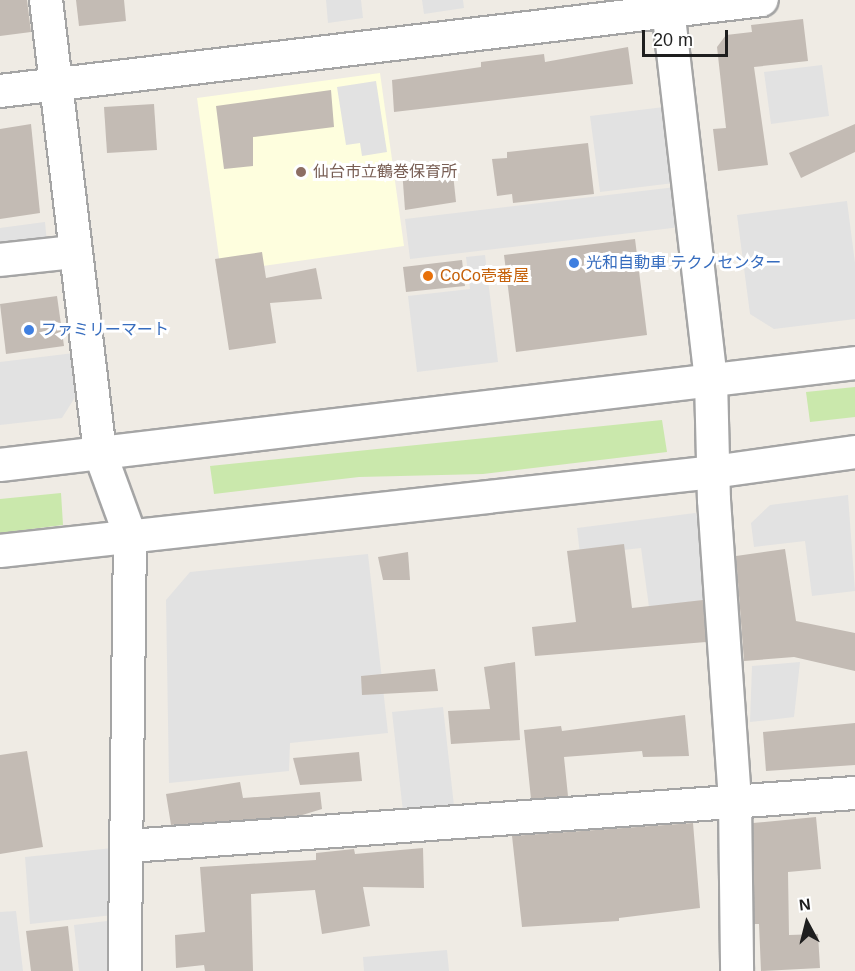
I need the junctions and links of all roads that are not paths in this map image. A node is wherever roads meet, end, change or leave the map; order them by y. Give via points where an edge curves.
1 (46, 0) edge
2 (762, 0) edge
3 (667, 6) edge
4 (56, 85) junction
5 (0, 91) edge
6 (74, 252) junction
7 (0, 260) edge
8 (855, 363) edge
9 (711, 379) junction
10 (855, 452) edge
11 (100, 453) junction
12 (0, 465) edge
13 (713, 472) junction
14 (130, 535) junction
15 (0, 551) edge
16 (855, 793) edge
17 (735, 799) junction
18 (129, 846) junction
19 (125, 971) edge
20 (737, 971) edge

1 - 4 street
2 - 3 street
3 - 4 street
3 - 9 street
4 - 5 street
4 - 6 street
6 - 7 street
6 - 11 street
8 - 9 street
9 - 11 street
9 - 13 street
10 - 13 street
11 - 12 street
11 - 14 street
13 - 14 street
13 - 17 street
14 - 15 street
14 - 18 street
16 - 17 street
17 - 18 street
17 - 20 street
18 - 19 street

